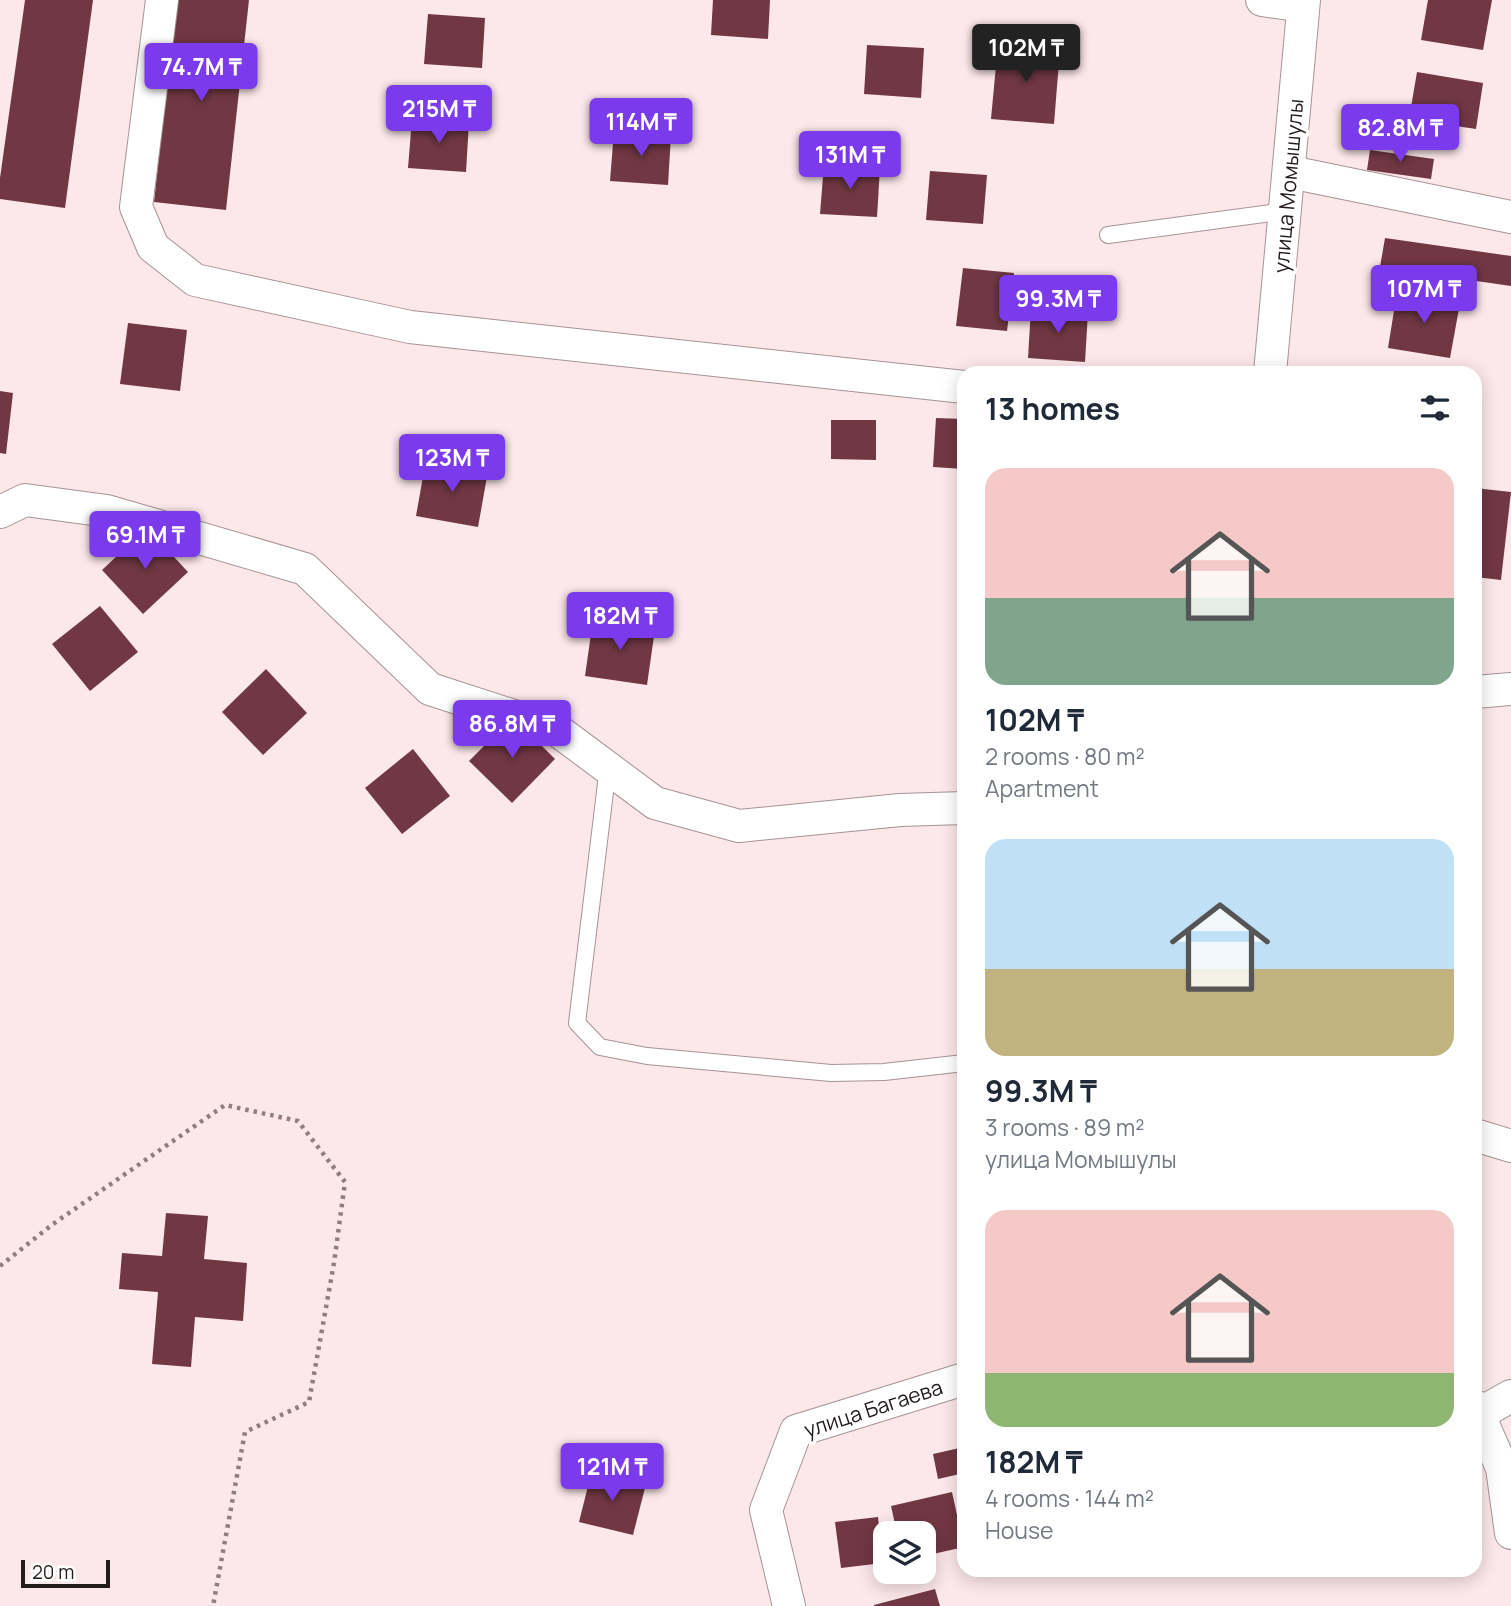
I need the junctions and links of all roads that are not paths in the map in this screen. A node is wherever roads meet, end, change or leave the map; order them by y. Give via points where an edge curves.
1 (162, 0) edge
2 (1262, 0) edge
3 (1303, 3) edge
4 (1290, 172) junction
5 (1286, 211) junction
6 (1511, 217) edge
7 (1108, 235) dead end
8 (1271, 366) edge
9 (957, 386) edge
10 (0, 512) edge
11 (1511, 689) edge
12 (1482, 691) edge
13 (608, 767) junction
14 (957, 808) edge
15 (957, 1064) edge
16 (1482, 1137) edge
17 (1511, 1146) edge
18 (957, 1381) edge
19 (1511, 1396) edge
20 (1482, 1408) edge
21 (1482, 1422) edge
22 (1511, 1533) edge
23 (789, 1606) edge

1 - 9 street via 136,207 153,247 195,280 410,327
2 - 3 street
3 - 4 street, улица Момышулы
4 - 5 street, улица Момышулы
4 - 6 street
5 - 7 lane
5 - 8 street, улица Момышулы
10 - 13 street via 25,500 107,511 305,569 430,689 557,730
11 - 12 street
13 - 14 street via 655,803 739,826
13 - 15 lane via 577,1023 600,1047 647,1056 831,1073
16 - 17 street
18 - 23 street, улица Багаева via 796,1431 766,1510
19 - 20 street
21 - 22 street via 1502,1468

